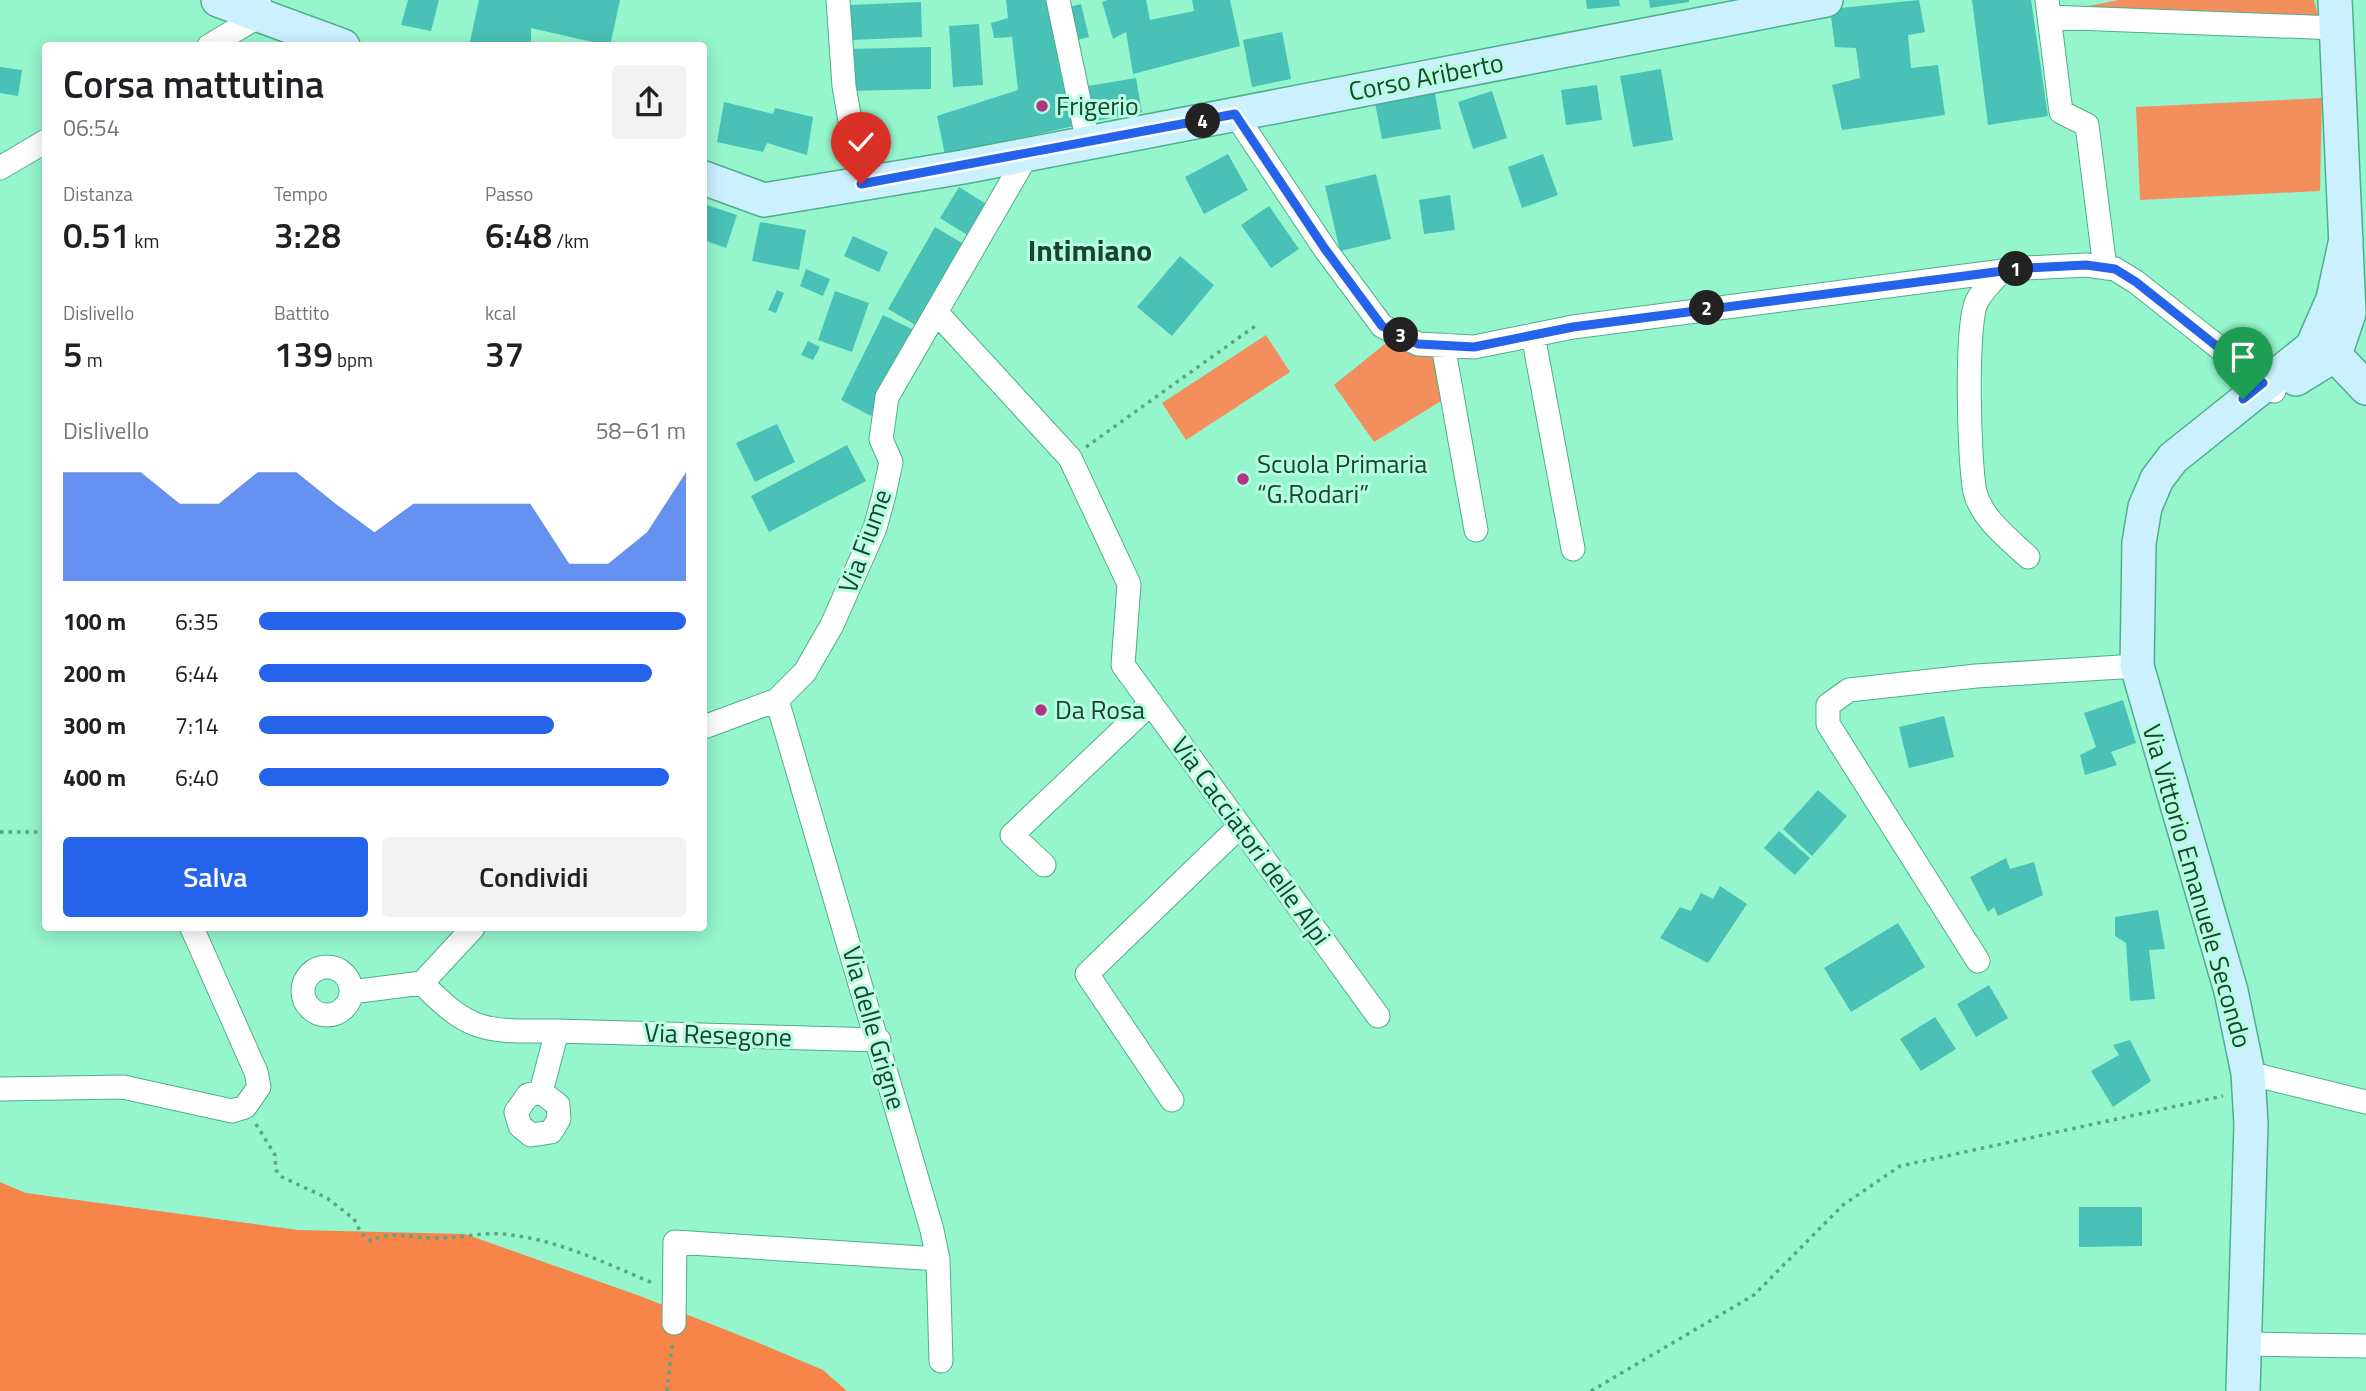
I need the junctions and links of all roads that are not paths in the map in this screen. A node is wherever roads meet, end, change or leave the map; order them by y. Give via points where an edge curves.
1 (218, 0) edge
2 (838, 0) edge
3 (1058, 0) edge
4 (1826, 0) edge
5 (1763, 6) edge
6 (261, 8) edge
7 (2048, 8) edge
8 (2335, 9) edge
9 (214, 42) edge
10 (334, 42) edge
11 (1235, 114) junction
12 (42, 143) edge
13 (1088, 143) junction
14 (1027, 155) junction
15 (0, 168) edge
16 (707, 179) edge
17 (861, 184) junction
18 (2346, 239) junction
19 (2105, 268) junction
20 (2001, 271) junction
21 (2339, 274) junction
22 (936, 312) junction
23 (1533, 335) junction
24 (1443, 345) junction
25 (2335, 355) junction
26 (2268, 387) junction
27 (2366, 388) edge
28 (1476, 530) dead end
29 (1573, 549) dead end
30 (2028, 557) dead end
31 (2137, 666) junction
32 (777, 700) junction
33 (1151, 703) junction
34 (707, 726) edge
35 (1240, 826) junction
36 (1044, 865) dead end
37 (193, 931) edge
38 (470, 931) edge
39 (1978, 961) dead end
40 (422, 983) junction
41 (351, 992) dead end
42 (1378, 1016) dead end
43 (557, 1031) junction
44 (879, 1040) junction
45 (2249, 1082) junction
46 (0, 1089) edge
47 (541, 1092) dead end
48 (1172, 1100) dead end
49 (2366, 1102) edge
50 (938, 1259) junction
51 (674, 1323) road end
52 (2244, 1344) junction
53 (2366, 1346) edge
54 (941, 1361) dead end
55 (2243, 1391) edge

1 - 6 street
2 - 17 street via 844,86
3 - 13 street
4 - 5 street, Corso Ariberto
5 - 11 street, Corso Ariberto
6 - 9 street
6 - 10 street
7 - 8 street
7 - 19 street via 2061,112 2087,125
8 - 18 street, Via Vittorio Emanuele Secondo
11 - 13 street, Corso Ariberto
11 - 24 street via 1382,326 1418,344
12 - 15 street
13 - 14 street, Corso Ariberto
14 - 17 street, Corso Ariberto
14 - 22 street, Via Fiume
16 - 17 street, Corso Ariberto via 764,200
18 - 21 street, Via Vittorio Emanuele Secondo
18 - 25 street, Via Vittorio Emanuele Secondo via 2349,313
19 - 20 street via 2086,265
19 - 26 street via 2136,282
20 - 23 street
20 - 30 street via 1977,301 1971,320 1975,493 1988,518
21 - 25 street, Via Vittorio Emanuele Secondo via 2340,296 2327,335
21 - 26 street, Via Vittorio Emanuele Secondo via 2312,346
22 - 32 street, Via Fiume via 887,397 881,439 891,462 875,528 819,649 805,672
22 - 33 street, Via Cacciatori delle Alpi via 1070,458 1129,584 1123,665
23 - 24 street via 1474,347
23 - 29 street
24 - 28 street
25 - 26 street, Via Vittorio Emanuele Secondo
25 - 27 street
26 - 31 street, Via Vittorio Emanuele Secondo via 2192,441 2157,479 2139,543
31 - 39 street via 1849,690 1828,705 1828,724
31 - 45 street, Via Vittorio Emanuele Secondo via 2231,991
32 - 34 street, Via Fiume
32 - 44 street, Via delle Grigne
33 - 35 street, Via Cacciatori delle Alpi
33 - 36 street via 1012,835
35 - 42 street, Via Cacciatori delle Alpi
35 - 48 street via 1087,974
37 - 46 street via 256,1072 259,1087 245,1107 232,1111 123,1087
38 - 40 street
40 - 41 street
40 - 43 street, Via Resegone via 464,1021 495,1031
43 - 44 street, Via Resegone
43 - 47 street
44 - 50 street, Via delle Grigne
45 - 49 street
45 - 52 street, Via Vittorio Emanuele Secondo
50 - 51 street via 675,1242
50 - 54 street, Via delle Grigne
52 - 53 street
52 - 55 street, Via Vittorio Emanuele Secondo

